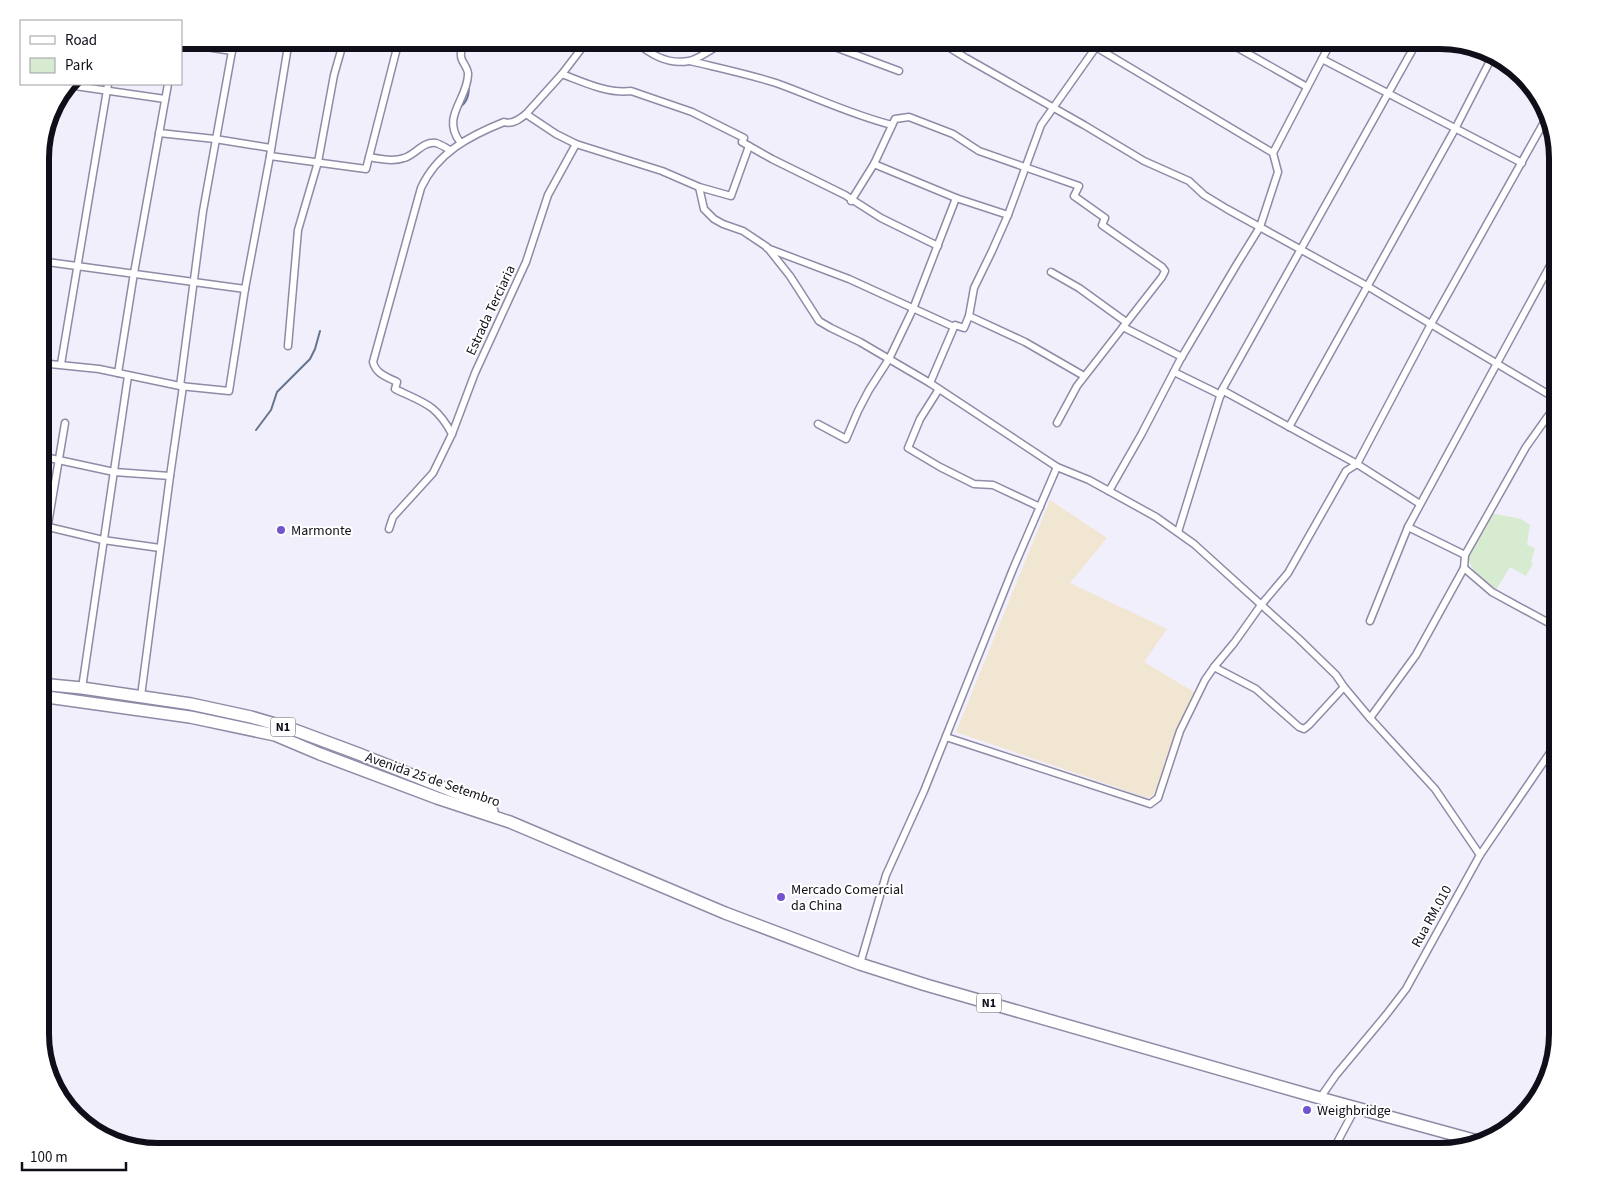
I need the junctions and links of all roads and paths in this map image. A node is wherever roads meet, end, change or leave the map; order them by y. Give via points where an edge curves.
1 (219, 49) edge
2 (288, 49) edge
3 (341, 49) edge
4 (397, 49) edge
5 (462, 49) edge
6 (581, 49) edge
7 (644, 49) edge
8 (711, 49) edge
9 (840, 49) edge
10 (952, 49) edge
11 (1095, 49) edge
12 (1099, 49) edge
13 (1240, 49) edge
14 (1327, 49) edge
15 (1413, 49) edge
16 (232, 51) joint
17 (1322, 59) junction
18 (690, 61) junction
19 (1491, 61) edge
20 (899, 71) dead end
21 (562, 74) junction
22 (77, 85) edge
23 (168, 85) edge
24 (108, 87) edge
25 (1307, 88) junction
26 (1389, 94) junction
27 (165, 99) junction
28 (1053, 107) junction
29 (526, 114) junction
30 (1544, 123) edge
31 (892, 124) junction
32 (1455, 129) junction
33 (159, 133) junction
34 (216, 139) junction
35 (460, 142) junction
36 (576, 144) junction
37 (749, 146) junction
38 (271, 148) junction
39 (450, 150) junction
40 (1273, 153) junction
41 (270, 156) junction
42 (369, 157) junction
43 (318, 162) junction
44 (1522, 163) junction
45 (874, 164) junction
46 (1026, 166) junction
47 (699, 187) junction
48 (956, 198) junction
49 (851, 201) junction
50 (1008, 215) junction
51 (1260, 227) junction
52 (938, 246) junction
53 (767, 247) junction
54 (1302, 250) junction
55 (49, 262) edge
56 (79, 266) junction
57 (1549, 268) edge
58 (1051, 272) dead end
59 (134, 273) junction
60 (193, 282) junction
61 (1367, 286) junction
62 (245, 288) junction
63 (913, 309) junction
64 (969, 316) junction
65 (1431, 324) junction
66 (1125, 325) junction
67 (954, 327) junction
68 (288, 346) dead end
69 (1182, 357) junction
70 (889, 359) junction
71 (49, 363) edge
72 (1497, 363) junction
73 (61, 364) junction
74 (118, 372) junction
75 (1174, 372) junction
76 (128, 376) junction
77 (1084, 376) junction
78 (930, 383) junction
79 (182, 386) junction
80 (938, 389) junction
81 (1221, 393) junction
82 (1549, 395) edge
83 (1549, 414) edge
84 (65, 423) dead end
85 (1057, 423) dead end
86 (818, 424) dead end
87 (1289, 427) junction
88 (452, 434) junction
89 (49, 458) edge
90 (58, 459) junction
91 (1357, 464) junction
92 (1057, 467) junction
93 (114, 472) junction
94 (170, 476) junction
95 (1109, 491) junction
96 (49, 502) edge
97 (1420, 504) junction
98 (1040, 507) junction
99 (49, 527) edge
100 (1170, 527) junction
101 (1408, 527) junction
102 (389, 529) dead end
103 (1178, 532) junction
104 (103, 540) junction
105 (1188, 540) junction
106 (160, 548) junction
107 (1465, 555) junction
108 (1464, 568) junction
109 (1261, 605) junction
110 (1370, 621) dead end
111 (1549, 623) edge
112 (1214, 667) junction
113 (49, 685) edge
114 (1344, 686) junction
115 (82, 688) junction
116 (141, 696) junction
117 (49, 697) edge
118 (1370, 718) junction
119 (946, 737) junction
120 (1549, 754) edge
121 (510, 822) junction
122 (1480, 855) junction
123 (860, 964) junction
124 (1320, 1098) junction
125 (1356, 1108) junction
126 (1470, 1139) edge
127 (1337, 1143) edge

1 - 16 street
2 - 38 street
3 - 43 street
4 - 42 street
5 - 35 street via 461,56 469,69 453,122
6 - 21 street
7 - 18 street via 666,61
8 - 18 street
9 - 20 street
10 - 28 street
11 - 28 street
12 - 40 street
13 - 25 street
14 - 17 street
15 - 26 street
16 - 34 street
17 - 25 street
17 - 26 street
18 - 31 street via 754,76 870,119
19 - 32 street
21 - 29 street
21 - 37 street via 597,87 631,91 692,112 744,138 742,142
22 - 24 street
23 - 27 street
24 - 27 street
24 - 56 street
25 - 40 street
26 - 32 street
26 - 54 street
27 - 33 street
28 - 46 street via 1041,125
28 - 51 street via 1144,161 1189,181 1204,195
29 - 35 street via 520,120 504,122
29 - 36 street
30 - 44 street
31 - 45 street
31 - 46 street via 895,119 909,117 953,134 979,150
32 - 44 street
32 - 61 street
33 - 34 street
33 - 59 street
34 - 38 street
34 - 60 street
35 - 39 street
36 - 47 street via 662,171
36 - 88 street, Estrada Terciaria via 548,194 526,262 475,373
37 - 47 street via 731,196
37 - 49 street
38 - 41 street
39 - 42 street via 436,143 404,158
39 - 88 street via 432,169 421,188 373,362 381,374 397,382 395,389 436,410
40 - 51 street via 1278,172
41 - 43 street
41 - 62 street
42 - 43 street via 366,169
43 - 68 street via 298,230
44 - 65 street
45 - 48 street
45 - 49 street
46 - 50 street
46 - 66 street via 1078,186 1074,196 1105,218 1102,225 1165,271
47 - 53 street via 704,210 714,219 743,231
48 - 50 street
48 - 52 street
49 - 52 street
50 - 64 street via 974,288
51 - 54 street
51 - 69 street
52 - 63 street
53 - 63 street via 849,279
53 - 70 street via 819,321
54 - 61 street
54 - 81 street
55 - 56 street
56 - 59 street
56 - 73 street
57 - 72 street
58 - 66 street via 1079,288
59 - 60 street
59 - 74 street
60 - 62 street
60 - 79 street
61 - 65 street
61 - 87 street
62 - 79 street via 229,391
63 - 67 street
63 - 70 street
64 - 67 street via 964,328
64 - 77 street via 1025,342
65 - 72 street
65 - 91 street
66 - 69 street
66 - 77 street
67 - 78 street
69 - 75 street
70 - 78 street
70 - 86 street via 865,397 846,439
71 - 73 street
72 - 82 street
72 - 97 street
73 - 74 street
74 - 76 street
75 - 81 street
75 - 95 street
76 - 79 street
76 - 93 street
77 - 85 street
78 - 80 street
79 - 94 street
80 - 92 street
80 - 98 street via 908,448 974,484 993,485
81 - 87 street
81 - 103 street
83 - 107 street via 1526,447
84 - 90 street
87 - 91 street
88 - 102 street, Estrada Terciaria via 433,473 394,517
89 - 90 street
90 - 93 street
90 - 96 street
91 - 97 street
91 - 109 street via 1346,471 1288,574
92 - 95 street
92 - 98 street
93 - 94 street
93 - 104 street
94 - 106 street
95 - 100 street
97 - 101 street
98 - 119 street
99 - 104 street
100 - 103 street
100 - 105 street
101 - 107 street
101 - 110 street
103 - 105 street
104 - 106 street
104 - 115 street
105 - 109 street
106 - 116 street
107 - 108 street
108 - 111 street via 1492,592
108 - 118 street via 1416,655
109 - 112 street
109 - 114 street
112 - 114 street via 1256,689 1304,729
112 - 119 street via 1180,731 1158,798 1150,804
113 - 115 highway, Avenida 25 de Setembro / N1
114 - 118 street
115 - 116 highway, Avenida 25 de Setembro / N1
116 - 121 highway, Avenida 25 de Setembro / N1 via 251,717 292,729 467,797
117 - 121 highway, Avenida 25 de Setembro / N1 via 190,717 275,735 437,798
118 - 122 street via 1435,789
119 - 123 street via 886,875
120 - 122 street, Rua RM.010
121 - 123 highway, N1 via 725,913
122 - 124 street, Rua RM.010 via 1406,990
123 - 124 highway, N1
124 - 125 highway, N1
125 - 126 highway, N1
125 - 127 street

